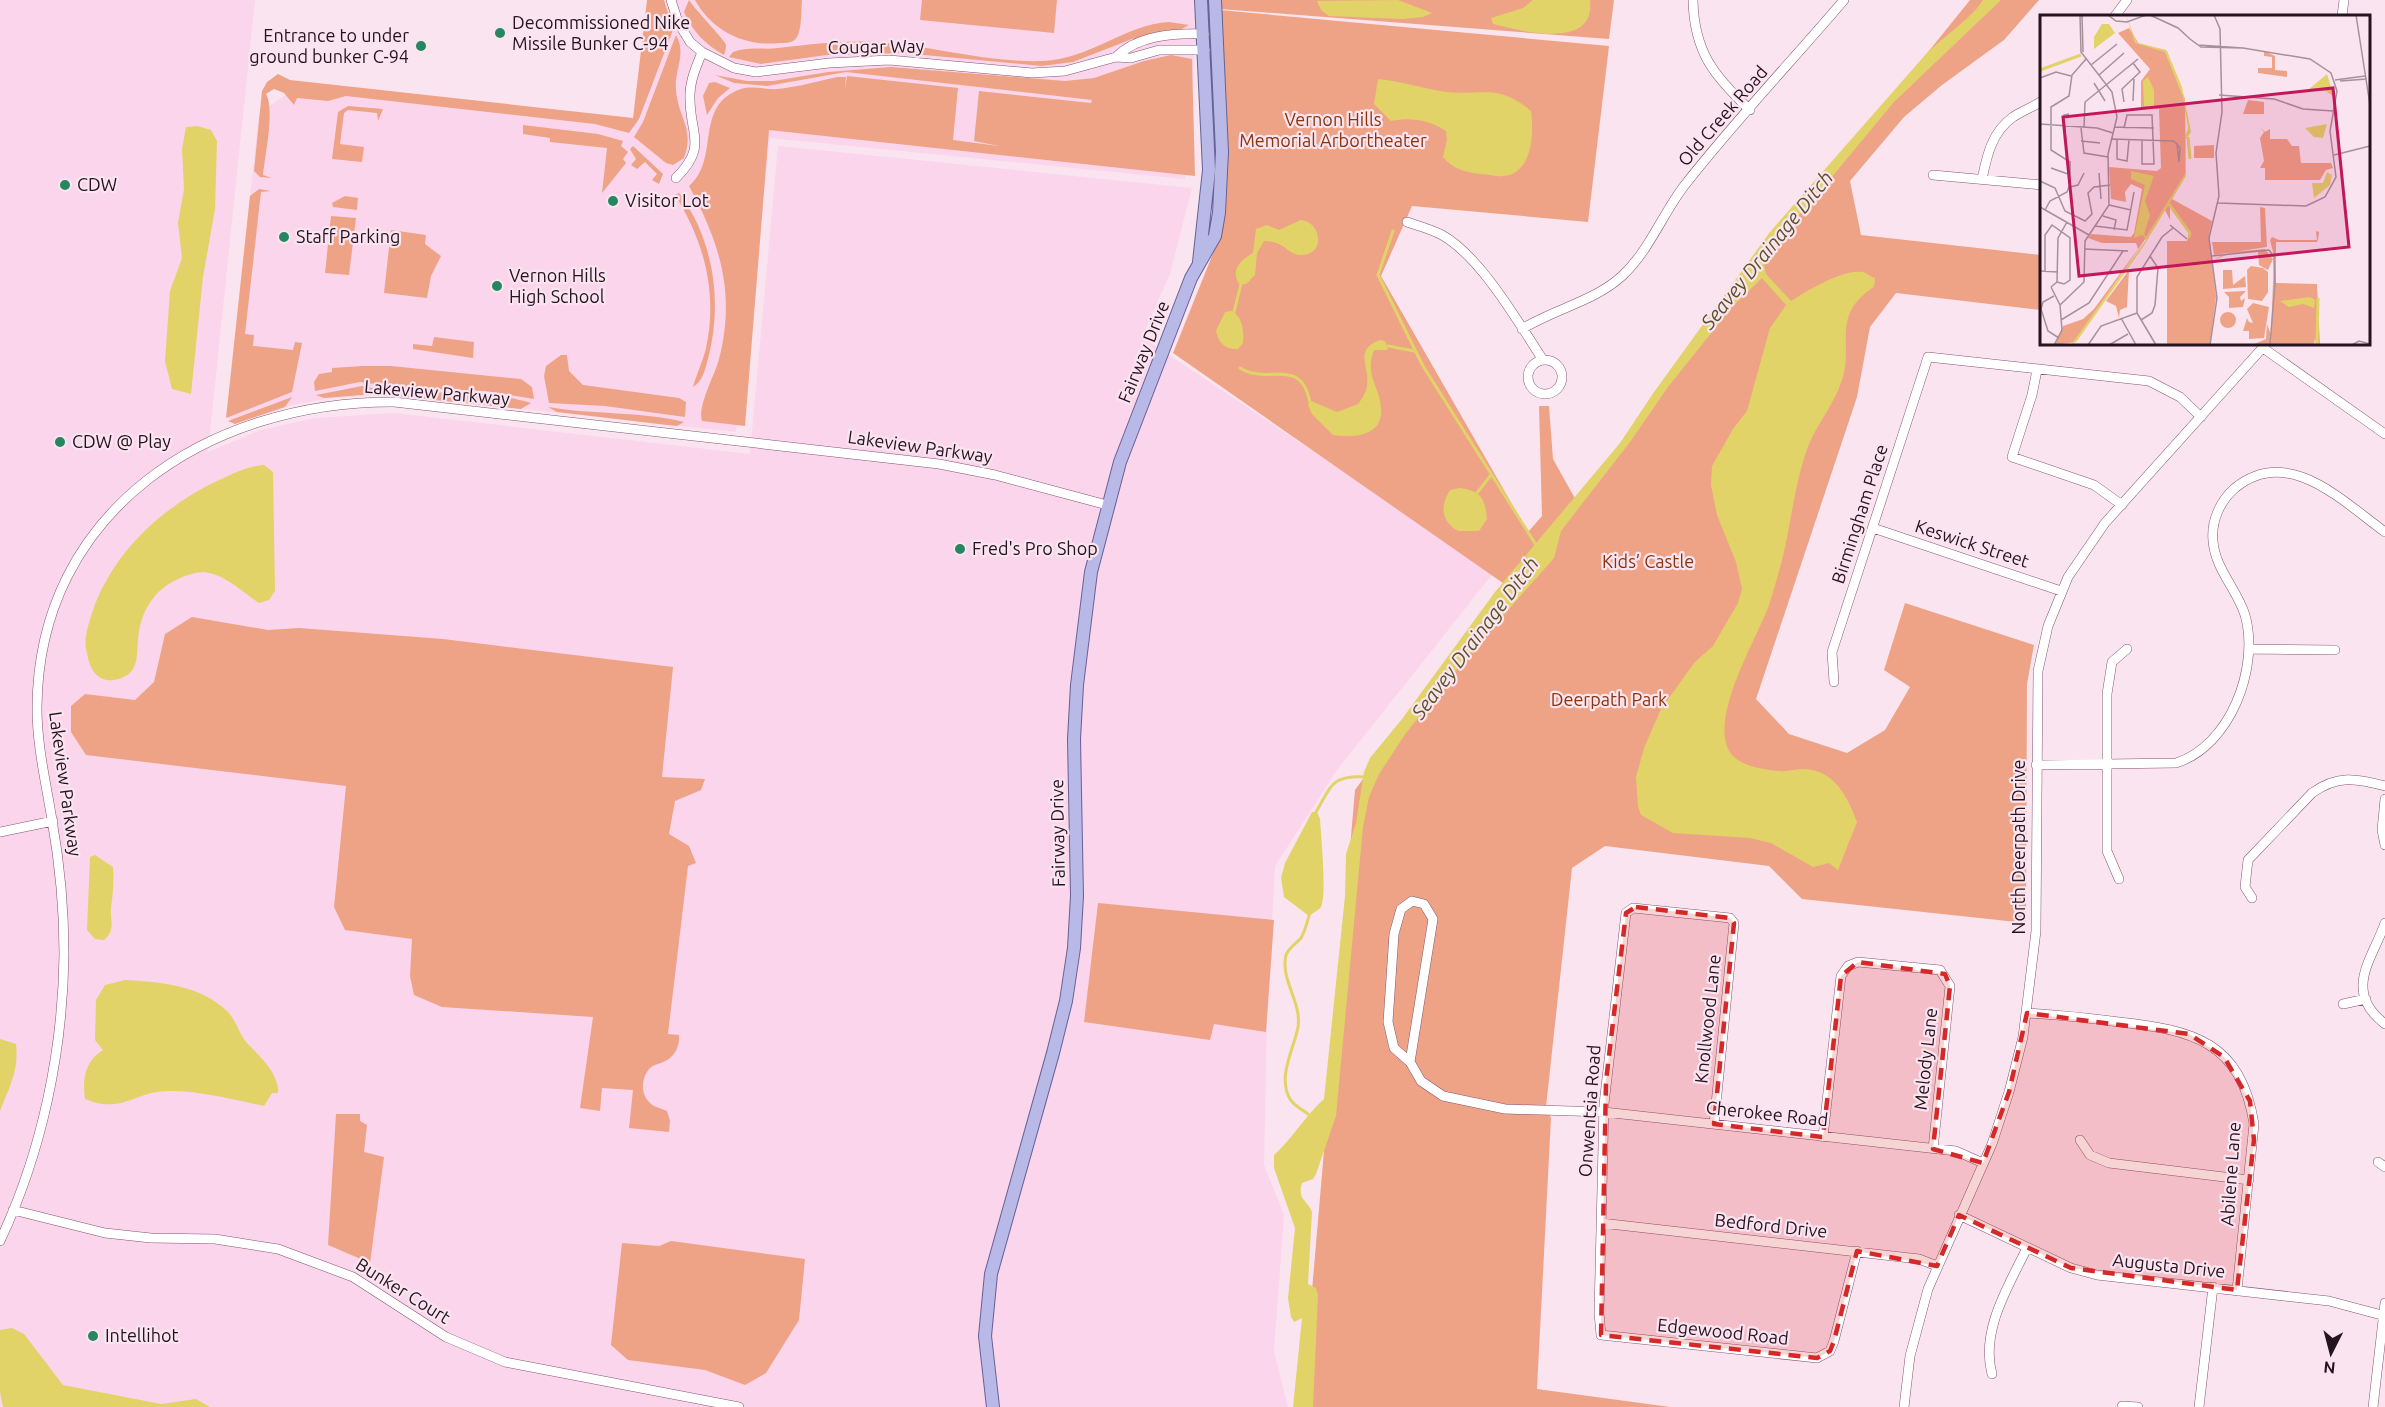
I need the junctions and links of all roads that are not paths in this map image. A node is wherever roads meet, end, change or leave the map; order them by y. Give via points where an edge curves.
1 (671, 0) edge
2 (1201, 0) edge
3 (1215, 0) edge
4 (1693, 0) edge
5 (1844, 0) edge
6 (2127, 0) edge
7 (2344, 0) edge
8 (2116, 15) edge
9 (2342, 15) edge
10 (1204, 34) junction
11 (1205, 50) junction
12 (702, 52) junction
13 (1116, 57) junction
14 (2040, 102) edge
15 (1750, 110) junction
16 (1933, 175) dead end
17 (676, 178) dead end
18 (1982, 179) junction
19 (2040, 185) edge
20 (1407, 222) dead end
21 (1199, 266) junction
22 (1522, 329) junction
23 (2265, 346) edge
24 (1543, 360) dead end
25 (2037, 370) junction
26 (2201, 417) junction
27 (2385, 434) edge
28 (1107, 505) junction
29 (2122, 505) junction
30 (1873, 528) junction
31 (2385, 532) edge
32 (2061, 591) junction
33 (2127, 649) dead end
34 (2250, 649) junction
35 (2335, 650) dead end
36 (1834, 682) dead end
37 (2107, 763) junction
38 (2036, 765) junction
39 (2385, 786) edge
40 (2385, 799) edge
41 (53, 821) junction
42 (0, 832) edge
43 (2385, 844) edge
44 (2119, 879) dead end
45 (2252, 898) dead end
46 (1626, 913) joint
47 (2385, 923) edge
48 (2366, 999) junction
49 (2343, 1005) dead end
50 (2027, 1013) junction
51 (2385, 1024) edge
52 (1410, 1062) junction
53 (1604, 1112) junction
54 (1714, 1124) junction
55 (1823, 1137) junction
56 (2080, 1140) dead end
57 (1933, 1149) junction
58 (1983, 1163) junction
59 (2249, 1180) junction
60 (13, 1210) junction
61 (1959, 1215) junction
62 (1601, 1223) junction
63 (0, 1241) edge
64 (2027, 1248) junction
65 (1857, 1251) junction
66 (1937, 1266) junction
67 (2213, 1287) junction
68 (2237, 1290) junction
69 (2385, 1303) edge
70 (2384, 1316) edge
71 (1616, 1337) joint
72 (1992, 1374) dead end
73 (2122, 1406) dead end
74 (739, 1407) edge
75 (993, 1407) edge
76 (1905, 1407) edge
77 (2138, 1407) edge
78 (2199, 1407) edge
79 (2373, 1407) edge

1 - 12 street, Cougar Way via 678,22 690,42
2 - 10 main road, Fairway Drive
3 - 21 main road, Fairway Drive via 1221,193 1215,236
4 - 15 street via 1699,44 1706,60 1725,87
5 - 15 street, Old Creek Road
6 - 8 street
7 - 9 street
10 - 11 main road, Fairway Drive
10 - 13 street, Cougar Way via 1148,38 1127,45
11 - 13 street, Cougar Way via 1174,49 1131,58
11 - 21 main road, Fairway Drive via 1209,178
12 - 13 street, Cougar Way via 728,66 756,72 889,60 1032,73 1065,71
12 - 17 street via 691,84 696,145 688,166
14 - 18 street via 2000,129 1987,153
15 - 22 street, Old Creek Road via 1685,185 1622,276 1593,296
16 - 18 street
18 - 19 street
20 - 22 street via 1460,248
21 - 28 main road, Fairway Drive via 1139,411
22 - 24 street
23 - 26 street, North Deerpath Drive
23 - 27 street
25 - 26 street via 2149,381 2180,397
25 - 29 street via 2012,457 2094,485
25 - 30 street, Birmingham Place via 1928,357
26 - 29 street, North Deerpath Drive
28 - 41 street, Lakeview Parkway via 995,475 927,462 394,402 341,403 267,419 204,444 163,467 120,503 76,560 56,602 38,683 40,745
28 - 75 main road, Fairway Drive via 1091,572 1077,685 1074,948 1055,1045 991,1274 985,1336
29 - 32 street, North Deerpath Drive
30 - 32 street, Keswick Street
30 - 36 street, Birmingham Place via 1832,652
31 - 34 street via 2301,475 2282,470 2262,473 2229,493 2216,516 2214,550 2241,606
32 - 38 street, North Deerpath Drive via 2037,671
33 - 37 street via 2110,667
34 - 35 street
34 - 37 street via 2239,699 2229,717 2192,756 2176,763
37 - 38 street
37 - 44 street via 2107,851
38 - 50 street, North Deerpath Drive via 2036,932
39 - 45 street via 2344,778 2312,793 2248,860 2245,887
40 - 43 street
41 - 42 street
41 - 60 street, Lakeview Parkway via 63,919 63,992 58,1039 37,1138
46 - 53 street, Onwentsia Road
46 - 54 street, Knollwood Lane via 1636,907 1730,918 1734,923
47 - 48 street via 2364,967
48 - 49 street
48 - 51 street
50 - 58 street, North Deerpath Drive via 2010,1092
50 - 59 street, Abilene Lane via 2170,1028 2207,1043 2233,1069 2250,1101 2254,1140
52 - 52 street, Cherokee Road via 1433,918 1424,904 1412,901 1401,909 1394,934 1388,1022 1394,1048
52 - 53 street, Cherokee Road via 1421,1082 1443,1096 1505,1109
53 - 54 street, Cherokee Road
53 - 62 street, Onwentsia Road
54 - 55 street, Cherokee Road
55 - 57 street, Cherokee Road
55 - 57 street, Melody Lane via 1841,976 1848,966 1865,961 1940,970 1950,986
56 - 59 street via 2090,1155 2109,1163
57 - 58 street, Cherokee Road via 1956,1151
58 - 61 street, North Deerpath Drive
59 - 68 street, Abilene Lane
60 - 63 street, Lakeview Parkway
60 - 74 street, Bunker Court via 105,1233 215,1239 278,1249 353,1277 446,1337 505,1362
61 - 64 street, Augusta Drive
61 - 66 street, North Deerpath Drive
62 - 65 street, Bedford Drive
62 - 71 street, Onwentsia Road via 1601,1335
64 - 67 street, Augusta Drive via 2097,1275
64 - 72 street via 1996,1316 1988,1346
65 - 66 street, Bedford Drive via 1920,1259
65 - 71 street, Edgewood Road via 1834,1341 1826,1355 1817,1358
66 - 76 street, North Deerpath Drive via 1919,1316
67 - 68 street, Augusta Drive
67 - 78 street
68 - 70 street, Augusta Drive via 2329,1301
69 - 70 street
70 - 79 street
73 - 77 street

